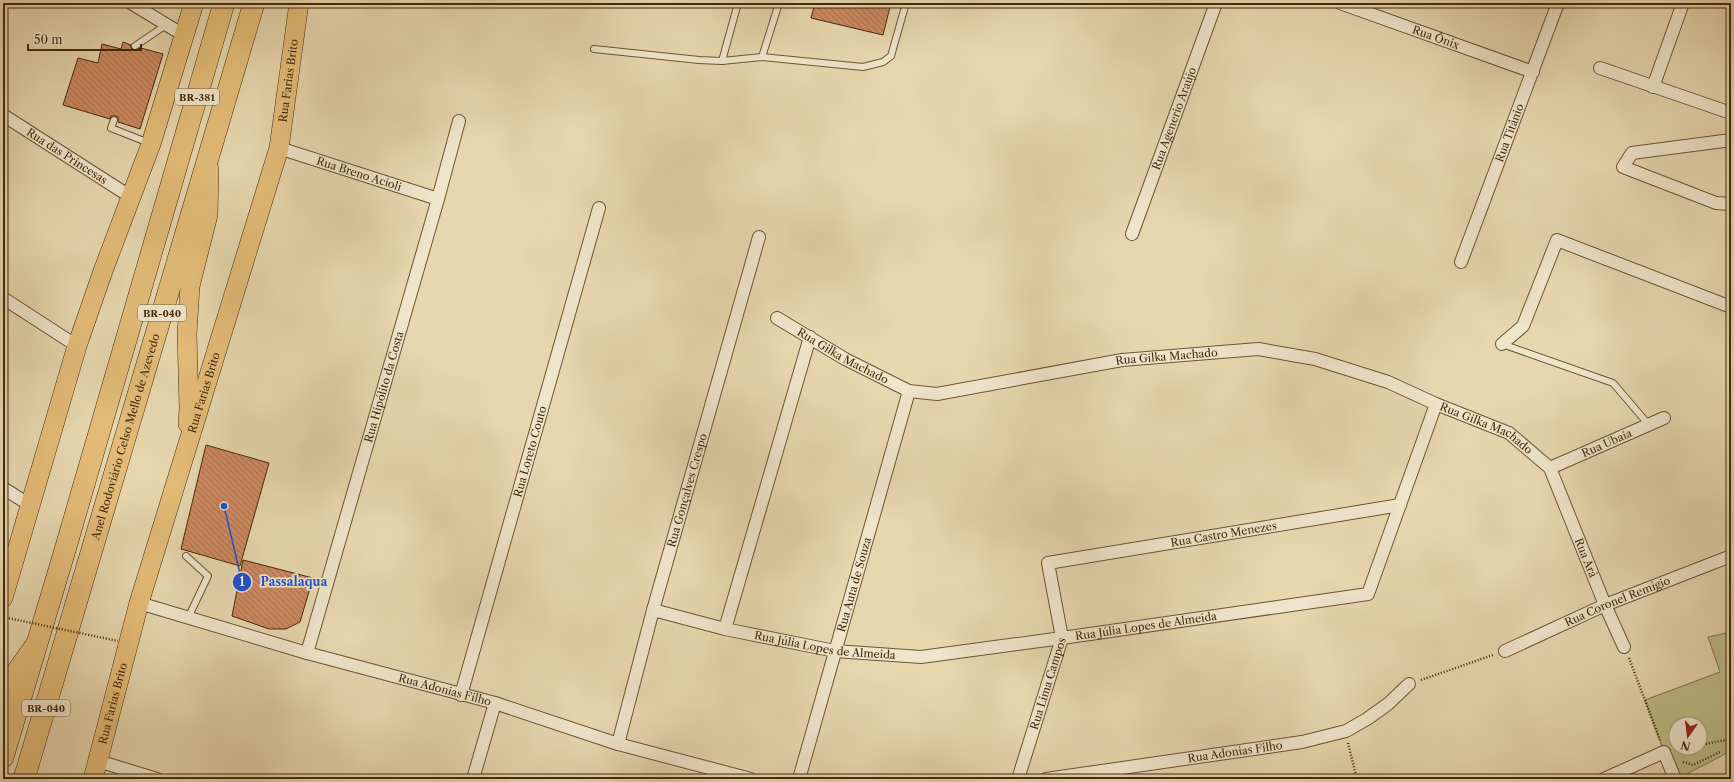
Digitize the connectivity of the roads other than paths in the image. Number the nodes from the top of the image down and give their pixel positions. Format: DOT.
graph roads {
  1 [pos="131,3"];
  2 [pos="194,3"];
  3 [pos="224,3"];
  4 [pos="254,3"];
  5 [pos="299,3"];
  6 [pos="738,3"];
  7 [pos="779,3"];
  8 [pos="906,3"];
  9 [pos="1216,3"];
  10 [pos="1340,3"];
  11 [pos="1558,3"];
  12 [pos="1683,3"];
  13 [pos="144,7"];
  14 [pos="166,25"];
  15 [pos="185,36"];
  16 [pos="135,46"];
  17 [pos="594,48"];
  18 [pos="762,57"];
  19 [pos="722,61"];
  20 [pos="1600,68"];
  21 [pos="1533,72"];
  22 [pos="1654,87"];
  23 [pos="1728,112"];
  24 [pos="3,115"];
  25 [pos="114,120"];
  26 [pos="459,121"];
  27 [pos="1731,140"];
  28 [pos="151,144"];
  29 [pos="279,148"];
  30 [pos="209,154"];
  31 [pos="170,191"];
  32 [pos="131,197"];
  33 [pos="438,199"];
  34 [pos="1731,204"];
  35 [pos="598,208"];
  36 [pos="1132,234"];
  37 [pos="759,237"];
  38 [pos="1461,262"];
  39 [pos="3,298"];
  40 [pos="1731,307"];
  41 [pos="777,318"];
  42 [pos="810,337"];
  43 [pos="1502,344"];
  44 [pos="77,346"];
  45 [pos="909,391"];
  46 [pos="1436,404"];
  47 [pos="1664,418"];
  48 [pos="1649,425"];
  49 [pos="186,453"];
  50 [pos="1550,468"];
  51 [pos="3,488"];
  52 [pos="30,505"];
  53 [pos="1400,505"];
  54 [pos="186,556"];
  55 [pos="1731,556"];
  56 [pos="1048,564"];
  57 [pos="3,598"];
  58 [pos="139,603"];
  59 [pos="1605,605"];
  60 [pos="653,610"];
  61 [pos="188,618"];
  62 [pos="725,629"];
  63 [pos="1062,638"];
  64 [pos="39,639"];
  65 [pos="1624,647"];
  66 [pos="835,651"];
  67 [pos="1505,651"];
  68 [pos="307,653"];
  69 [pos="1409,684"];
  70 [pos="461,695"];
  71 [pos="3,699"];
  72 [pos="495,703"];
  73 [pos="618,744"];
  74 [pos="3,757"];
  75 [pos="95,770"];
  76 [pos="24,779"];
  77 [pos="157,779"];
  78 [pos="472,779"];
  79 [pos="751,779"];
  80 [pos="799,779"];
  81 [pos="1018,779"];
  82 [pos="1046,779"];
  83 [pos="1604,779"];
  84 [pos="1675,779"];
  1 -- 13 [label="street"];
  2 -- 15 [label="main road"];
  3 -- 31 [label="highway, BR-381"];
  4 -- 30 [label="highway, Anel Rodoviário Celso Mello de Azevedo / BR-040"];
  5 -- 29 [label="main road, Rua Farias Brito"];
  6 -- 19 [label="lane"];
  7 -- 18 [label="lane"];
  8 -- 18 [label="lane"];
  9 -- 36 [label="street, Rua Agenerio Araújo"];
  10 -- 21 [label="street, Rua Ônix"];
  11 -- 21 [label="street, Rua Titânio"];
  12 -- 22 [label="street"];
  13 -- 14 [label="street"];
  14 -- 15 [label="street"];
  14 -- 16 [label="lane"];
  15 -- 28 [label="main road"];
  17 -- 19 [label="lane"];
  18 -- 19 [label="lane"];
  20 -- 22 [label="street"];
  21 -- 38 [label="street, Rua Titânio"];
  22 -- 23 [label="street"];
  24 -- 32 [label="street, Rua das Princesas"];
  25 -- 28 [label="lane"];
  26 -- 33 [label="street, Rua Hipólito da Costa"];
  27 -- 34 [label="street"];
  28 -- 32 [label="main road"];
  29 -- 33 [label="street, Rua Breno Acioli"];
  29 -- 49 [label="main road, Rua Farias Brito"];
  30 -- 49 [label="main road"];
  30 -- 76 [label="highway, Anel Rodoviário Celso Mello de Azevedo / BR-040"];
  31 -- 64 [label="highway, BR-040"];
  32 -- 44 [label="main road"];
  33 -- 68 [label="street, Rua Hipólito da Costa"];
  35 -- 70 [label="street, Rua Loreto Couto"];
  37 -- 60 [label="street, Rua Gonçalves Crespo"];
  39 -- 44 [label="street"];
  40 -- 43 [label="street"];
  41 -- 42 [label="street, Rua Gilka Machado"];
  42 -- 45 [label="street, Rua Gilka Machado"];
  42 -- 62 [label="street"];
  43 -- 48 [label="lane"];
  44 -- 52 [label="main road"];
  45 -- 46 [label="street, Rua Gilka Machado"];
  45 -- 66 [label="street, Rua Auta de Souza"];
  46 -- 50 [label="street, Rua Gilka Machado"];
  46 -- 53 [label="street, Rua Júlia Lopes de Almeida"];
  47 -- 48 [label="street, Rua Ubaia"];
  48 -- 50 [label="street, Rua Ubaia"];
  49 -- 58 [label="main road, Rua Farias Brito"];
  50 -- 59 [label="street, Rua Ará"];
  51 -- 52 [label="street"];
  52 -- 57 [label="main road"];
  53 -- 56 [label="street, Rua Castro Menezes"];
  53 -- 63 [label="street, Rua Júlia Lopes de Almeida"];
  54 -- 61 [label="lane"];
  55 -- 59 [label="street, Rua Coronel Remígio"];
  56 -- 63 [label="street, Rua Lima Campos"];
  58 -- 61 [label="street, Rua Adonias Filho"];
  58 -- 75 [label="main road, Rua Farias Brito"];
  59 -- 65 [label="street, Rua Ará"];
  59 -- 67 [label="street, Rua Coronel Remígio"];
  60 -- 62 [label="street, Rua Júlia Lopes de Almeida"];
  60 -- 73 [label="street, Rua Gonçalves Crespo"];
  61 -- 68 [label="street, Rua Adonias Filho"];
  62 -- 66 [label="street, Rua Júlia Lopes de Almeida"];
  63 -- 66 [label="street, Rua Júlia Lopes de Almeida"];
  63 -- 81 [label="street, Rua Lima Campos"];
  64 -- 71 [label="main road"];
  64 -- 74 [label="highway, BR-040"];
  66 -- 80 [label="street, Rua Auta de Souza"];
  68 -- 70 [label="street, Rua Adonias Filho"];
  69 -- 82 [label="street, Rua Adonias Filho"];
  70 -- 72 [label="street, Rua Adonias Filho"];
  72 -- 73 [label="street, Rua Adonias Filho"];
  72 -- 78 [label="street"];
  73 -- 79 [label="street, Rua Adonias Filho"];
  75 -- 77 [label="street"];
  83 -- 84 [label="street"];
}
